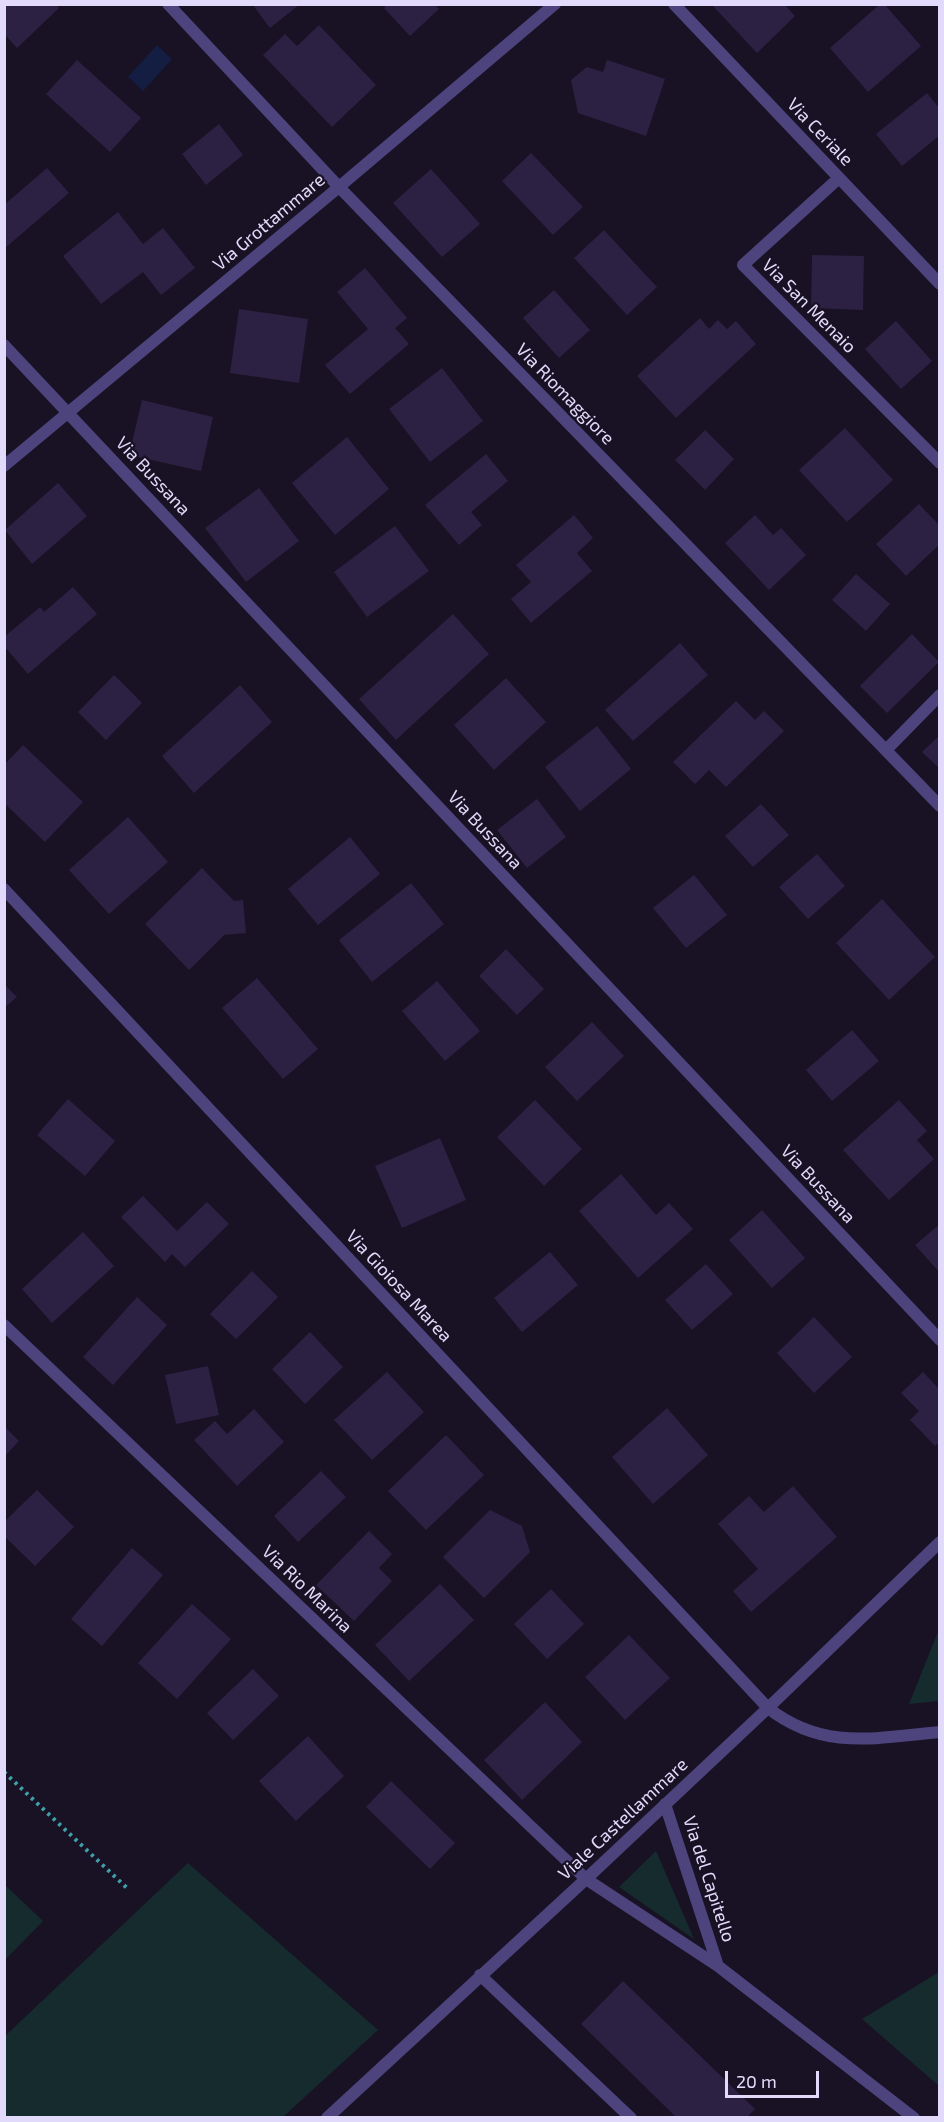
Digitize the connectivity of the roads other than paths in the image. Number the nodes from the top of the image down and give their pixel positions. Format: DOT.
graph roads {
  1 [pos="168,4"];
  2 [pos="555,4"];
  3 [pos="674,4"];
  4 [pos="838,178"];
  5 [pos="339,187"];
  6 [pos="939,284"];
  7 [pos="4,345"];
  8 [pos="69,412"];
  9 [pos="939,464"];
  10 [pos="4,466"];
  11 [pos="939,695"];
  12 [pos="886,750"];
  13 [pos="939,806"];
  14 [pos="4,889"];
  15 [pos="4,1325"];
  16 [pos="939,1340"];
  17 [pos="939,1542"];
  18 [pos="768,1708"];
  19 [pos="939,1732"];
  20 [pos="665,1804"];
  21 [pos="586,1880"];
  22 [pos="718,1966"];
  23 [pos="480,1975"];
  24 [pos="327,2118"];
  25 [pos="631,2118"];
  26 [pos="914,2118"];
  1 -- 5 [label="street, Via Riomaggiore"];
  2 -- 5 [label="street, Via Grottammare"];
  3 -- 4 [label="street, Via Ceriale"];
  4 -- 6 [label="street, Via Ceriale"];
  4 -- 9 [label="street, Via San Menaio"];
  5 -- 8 [label="street, Via Grottammare"];
  5 -- 12 [label="street, Via Riomaggiore"];
  7 -- 8 [label="street, Via Bussana"];
  8 -- 10 [label="street, Via Grottammare"];
  8 -- 16 [label="street, Via Bussana"];
  11 -- 12 [label="street"];
  12 -- 13 [label="street, Via Riomaggiore"];
  14 -- 18 [label="street, Via Gioiosa Marea"];
  15 -- 21 [label="street, Via Rio Marina"];
  17 -- 18 [label="street, Viale Castellammare"];
  18 -- 19 [label="street, Via Gioiosa Marea"];
  18 -- 20 [label="street, Viale Castellammare"];
  20 -- 21 [label="street, Viale Castellammare"];
  20 -- 22 [label="street, Via del Capitello"];
  21 -- 22 [label="street, Via del Capitello"];
  21 -- 23 [label="street, Viale Castellammare"];
  22 -- 26 [label="street, Via del Capitello"];
  23 -- 24 [label="street, Viale Castellammare"];
  23 -- 25 [label="street"];
}
